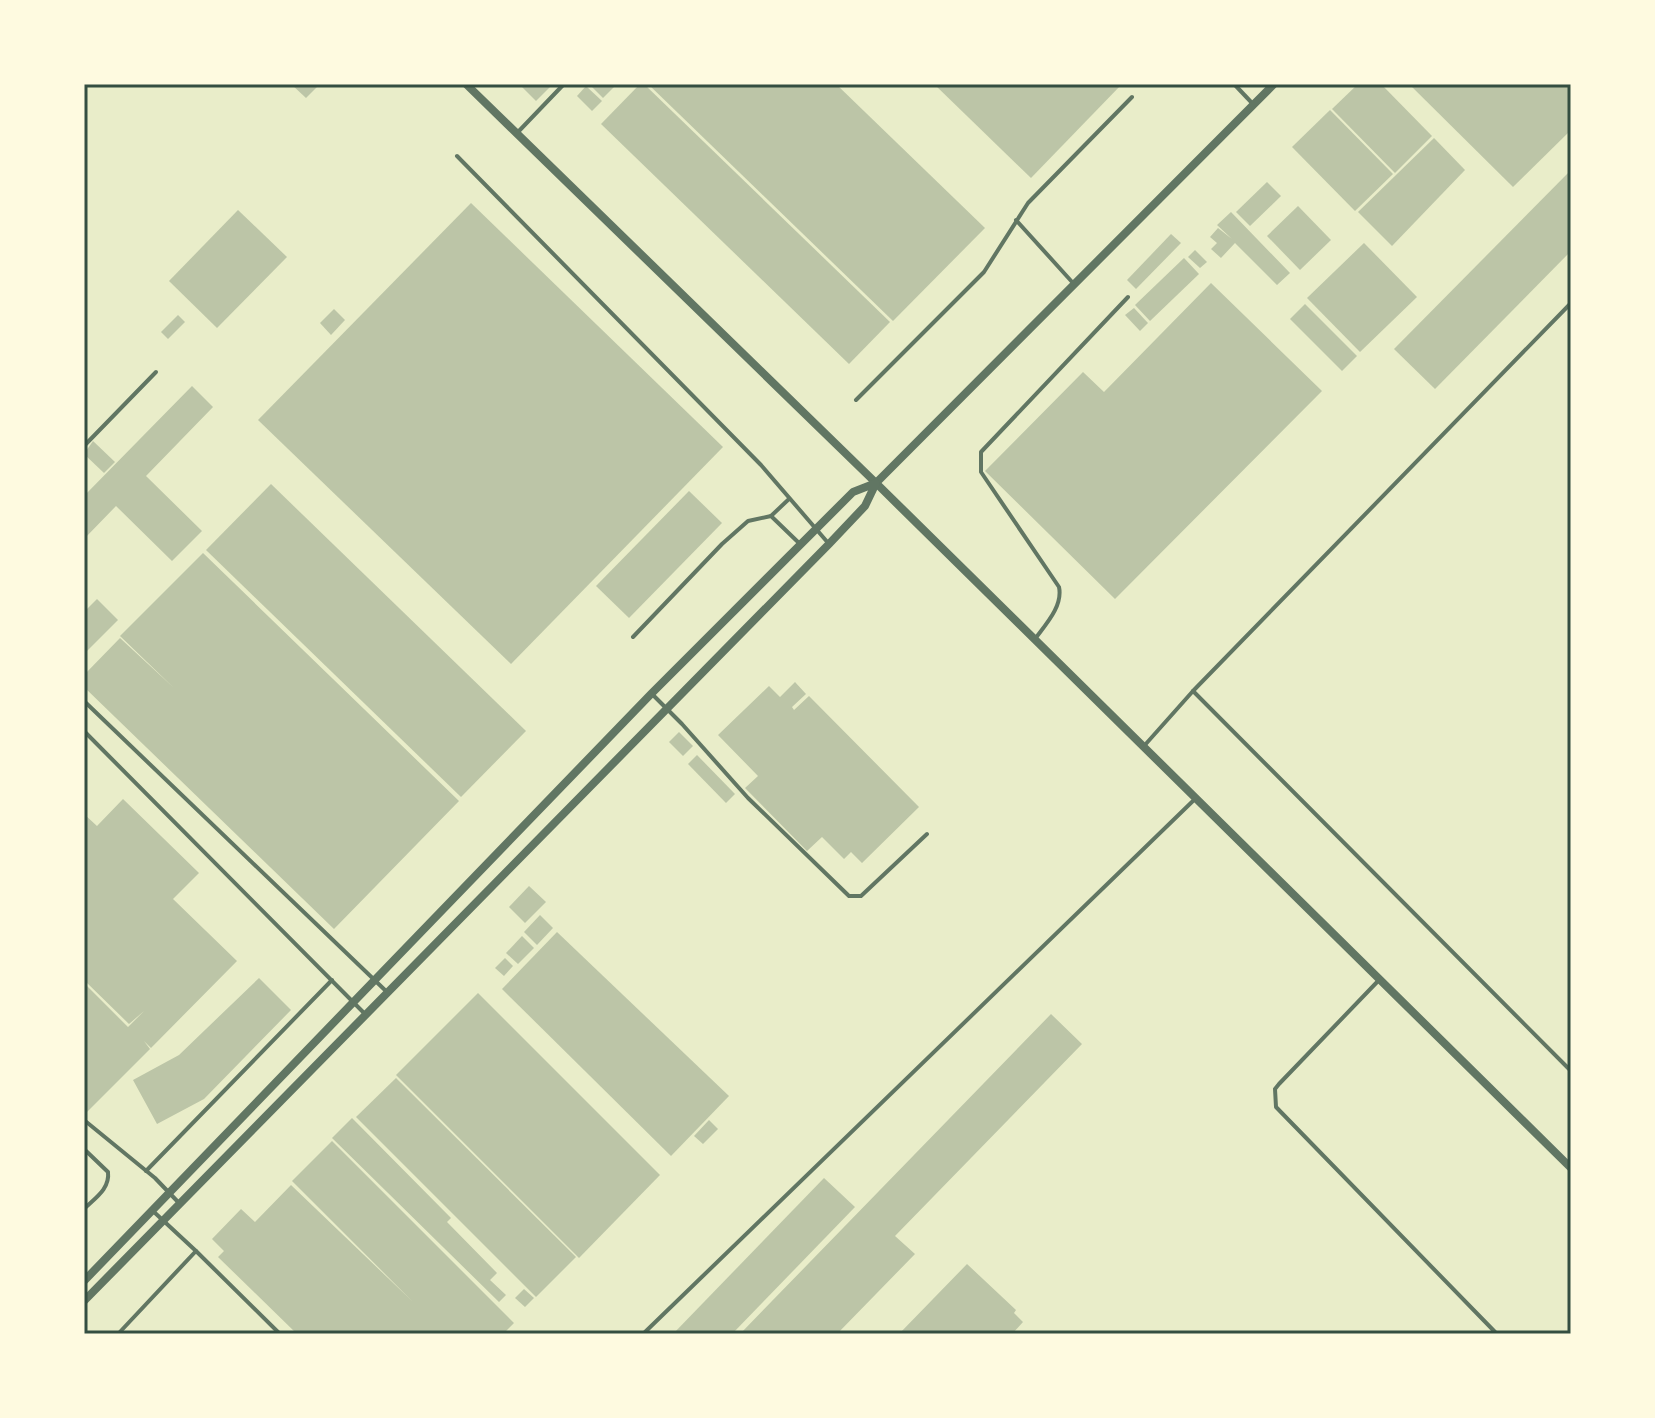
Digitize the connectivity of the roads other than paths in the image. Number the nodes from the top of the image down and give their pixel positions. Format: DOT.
graph roads {
  1 [pos="466,84"];
  2 [pos="564,84"];
  3 [pos="1234,84"];
  4 [pos="1274,84"];
  5 [pos="1132,97"];
  6 [pos="1253,105"];
  7 [pos="517,134"];
  8 [pos="457,156"];
  9 [pos="1016,220"];
  10 [pos="1075,285"];
  11 [pos="1128,297"];
  12 [pos="1571,303"];
  13 [pos="156,372"];
  14 [pos="856,400"];
  15 [pos="84,446"];
  16 [pos="876,483"];
  17 [pos="789,499"];
  18 [pos="771,516"];
  19 [pos="817,530"];
  20 [pos="829,544"];
  21 [pos="801,545"];
  22 [pos="633,637"];
  23 [pos="1034,641"];
  24 [pos="1193,691"];
  25 [pos="651,694"];
  26 [pos="84,701"];
  27 [pos="666,708"];
  28 [pos="84,731"];
  29 [pos="1143,748"];
  30 [pos="571,778"];
  31 [pos="584,792"];
  32 [pos="1195,799"];
  33 [pos="927,834"];
  34 [pos="467,887"];
  35 [pos="478,900"];
  36 [pos="332,980"];
  37 [pos="1379,980"];
  38 [pos="376,981"];
  39 [pos="387,992"];
  40 [pos="354,1003"];
  41 [pos="365,1014"];
  42 [pos="300,1059"];
  43 [pos="311,1070"];
  44 [pos="1571,1071"];
  45 [pos="84,1120"];
  46 [pos="84,1149"];
  47 [pos="1571,1168"];
  48 [pos="146,1171"];
  49 [pos="169,1193"];
  50 [pos="180,1204"];
  51 [pos="84,1209"];
  52 [pos="152,1211"];
  53 [pos="163,1220"];
  54 [pos="196,1251"];
  55 [pos="84,1281"];
  56 [pos="84,1301"];
  57 [pos="118,1334"];
  58 [pos="280,1334"];
  59 [pos="643,1334"];
  60 [pos="1497,1334"];
  1 -- 7 [label="street"];
  2 -- 7 [label="lane"];
  3 -- 6 [label="lane"];
  4 -- 6 [label="street"];
  5 -- 9 [label="lane"];
  6 -- 10 [label="street"];
  7 -- 16 [label="street"];
  8 -- 17 [label="lane"];
  9 -- 10 [label="lane"];
  9 -- 14 [label="lane"];
  10 -- 16 [label="street"];
  11 -- 23 [label="lane"];
  12 -- 24 [label="lane"];
  13 -- 15 [label="lane"];
  16 -- 19 [label="street"];
  16 -- 20 [label="street"];
  16 -- 23 [label="street"];
  17 -- 18 [label="lane"];
  17 -- 19 [label="lane"];
  18 -- 21 [label="lane"];
  18 -- 22 [label="lane"];
  19 -- 20 [label="lane"];
  19 -- 21 [label="street"];
  20 -- 27 [label="street"];
  21 -- 25 [label="street"];
  23 -- 29 [label="street"];
  24 -- 29 [label="lane"];
  24 -- 44 [label="lane"];
  25 -- 27 [label="lane"];
  25 -- 30 [label="street"];
  26 -- 38 [label="lane"];
  27 -- 31 [label="street"];
  27 -- 33 [label="lane"];
  28 -- 36 [label="lane"];
  29 -- 32 [label="street"];
  30 -- 31 [label="street"];
  30 -- 34 [label="street"];
  31 -- 35 [label="street"];
  32 -- 37 [label="street"];
  32 -- 59 [label="lane"];
  34 -- 35 [label="street"];
  34 -- 38 [label="street"];
  35 -- 39 [label="street"];
  36 -- 40 [label="lane"];
  36 -- 48 [label="lane"];
  37 -- 47 [label="street"];
  37 -- 60 [label="lane"];
  38 -- 39 [label="lane"];
  38 -- 40 [label="street"];
  39 -- 41 [label="street"];
  40 -- 41 [label="lane"];
  40 -- 42 [label="street"];
  41 -- 43 [label="street"];
  42 -- 43 [label="street"];
  42 -- 49 [label="street"];
  43 -- 50 [label="street"];
  45 -- 48 [label="lane"];
  46 -- 51 [label="lane"];
  48 -- 49 [label="lane"];
  49 -- 50 [label="lane"];
  49 -- 52 [label="street"];
  50 -- 53 [label="street"];
  52 -- 53 [label="lane"];
  52 -- 55 [label="street"];
  53 -- 54 [label="lane"];
  53 -- 56 [label="street"];
  54 -- 57 [label="lane"];
  54 -- 58 [label="lane"];
}
